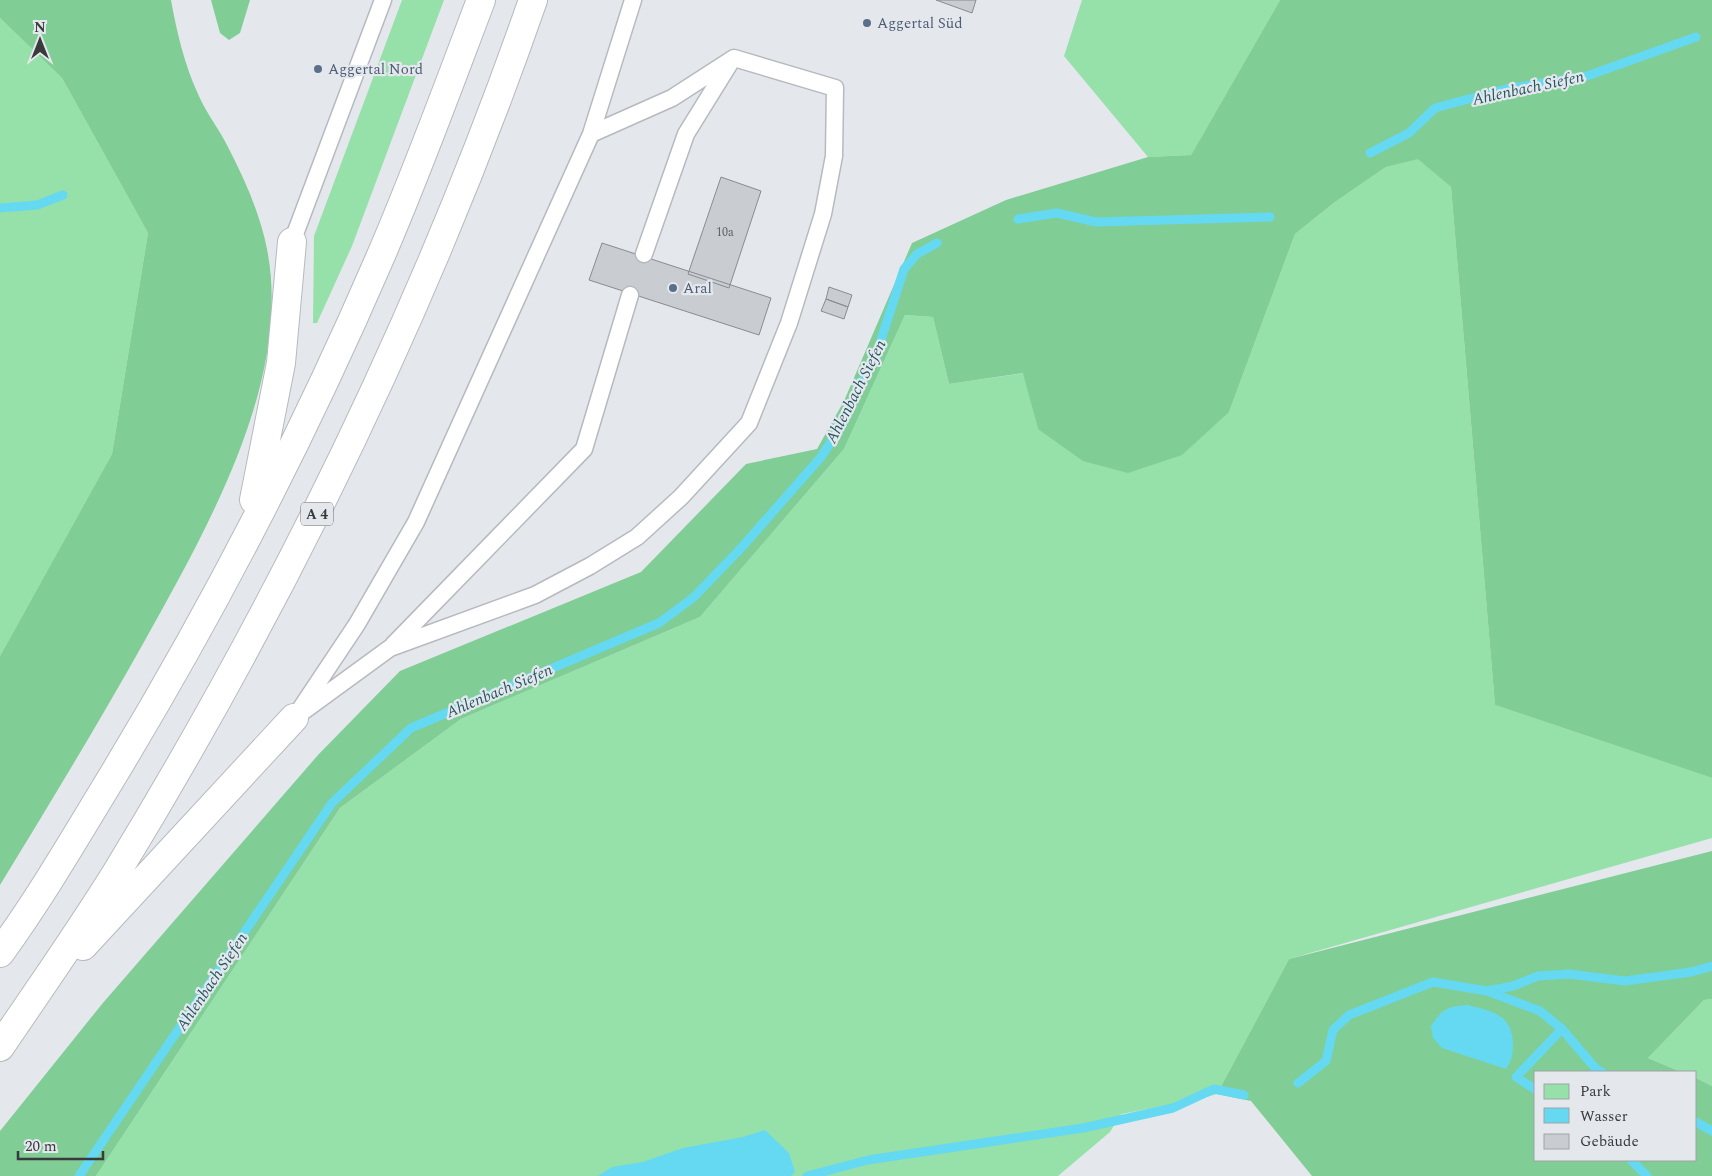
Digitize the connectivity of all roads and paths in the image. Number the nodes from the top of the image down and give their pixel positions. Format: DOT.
graph roads {
  1 [pos="383,0"];
  2 [pos="481,0"];
  3 [pos="533,0"];
  4 [pos="633,0"];
  5 [pos="734,58"];
  6 [pos="591,134"];
  7 [pos="292,242"];
  8 [pos="644,254"];
  9 [pos="630,295"];
  10 [pos="246,538"];
  11 [pos="390,648"];
  12 [pos="294,718"];
  13 [pos="0,953"];
  14 [pos="35,996"];
  15 [pos="0,1047"];
  1 -- 7 [label="lane"];
  2 -- 10 [label="highway"];
  3 -- 14 [label="highway, A 4"];
  4 -- 6 [label="lane"];
  5 -- 6 [label="lane"];
  5 -- 8 [label="lane"];
  5 -- 11 [label="lane"];
  6 -- 12 [label="lane"];
  7 -- 10 [label="highway"];
  9 -- 11 [label="lane"];
  10 -- 13 [label="highway"];
  11 -- 12 [label="lane"];
  12 -- 14 [label="highway"];
  14 -- 15 [label="highway, A 4"];
}
